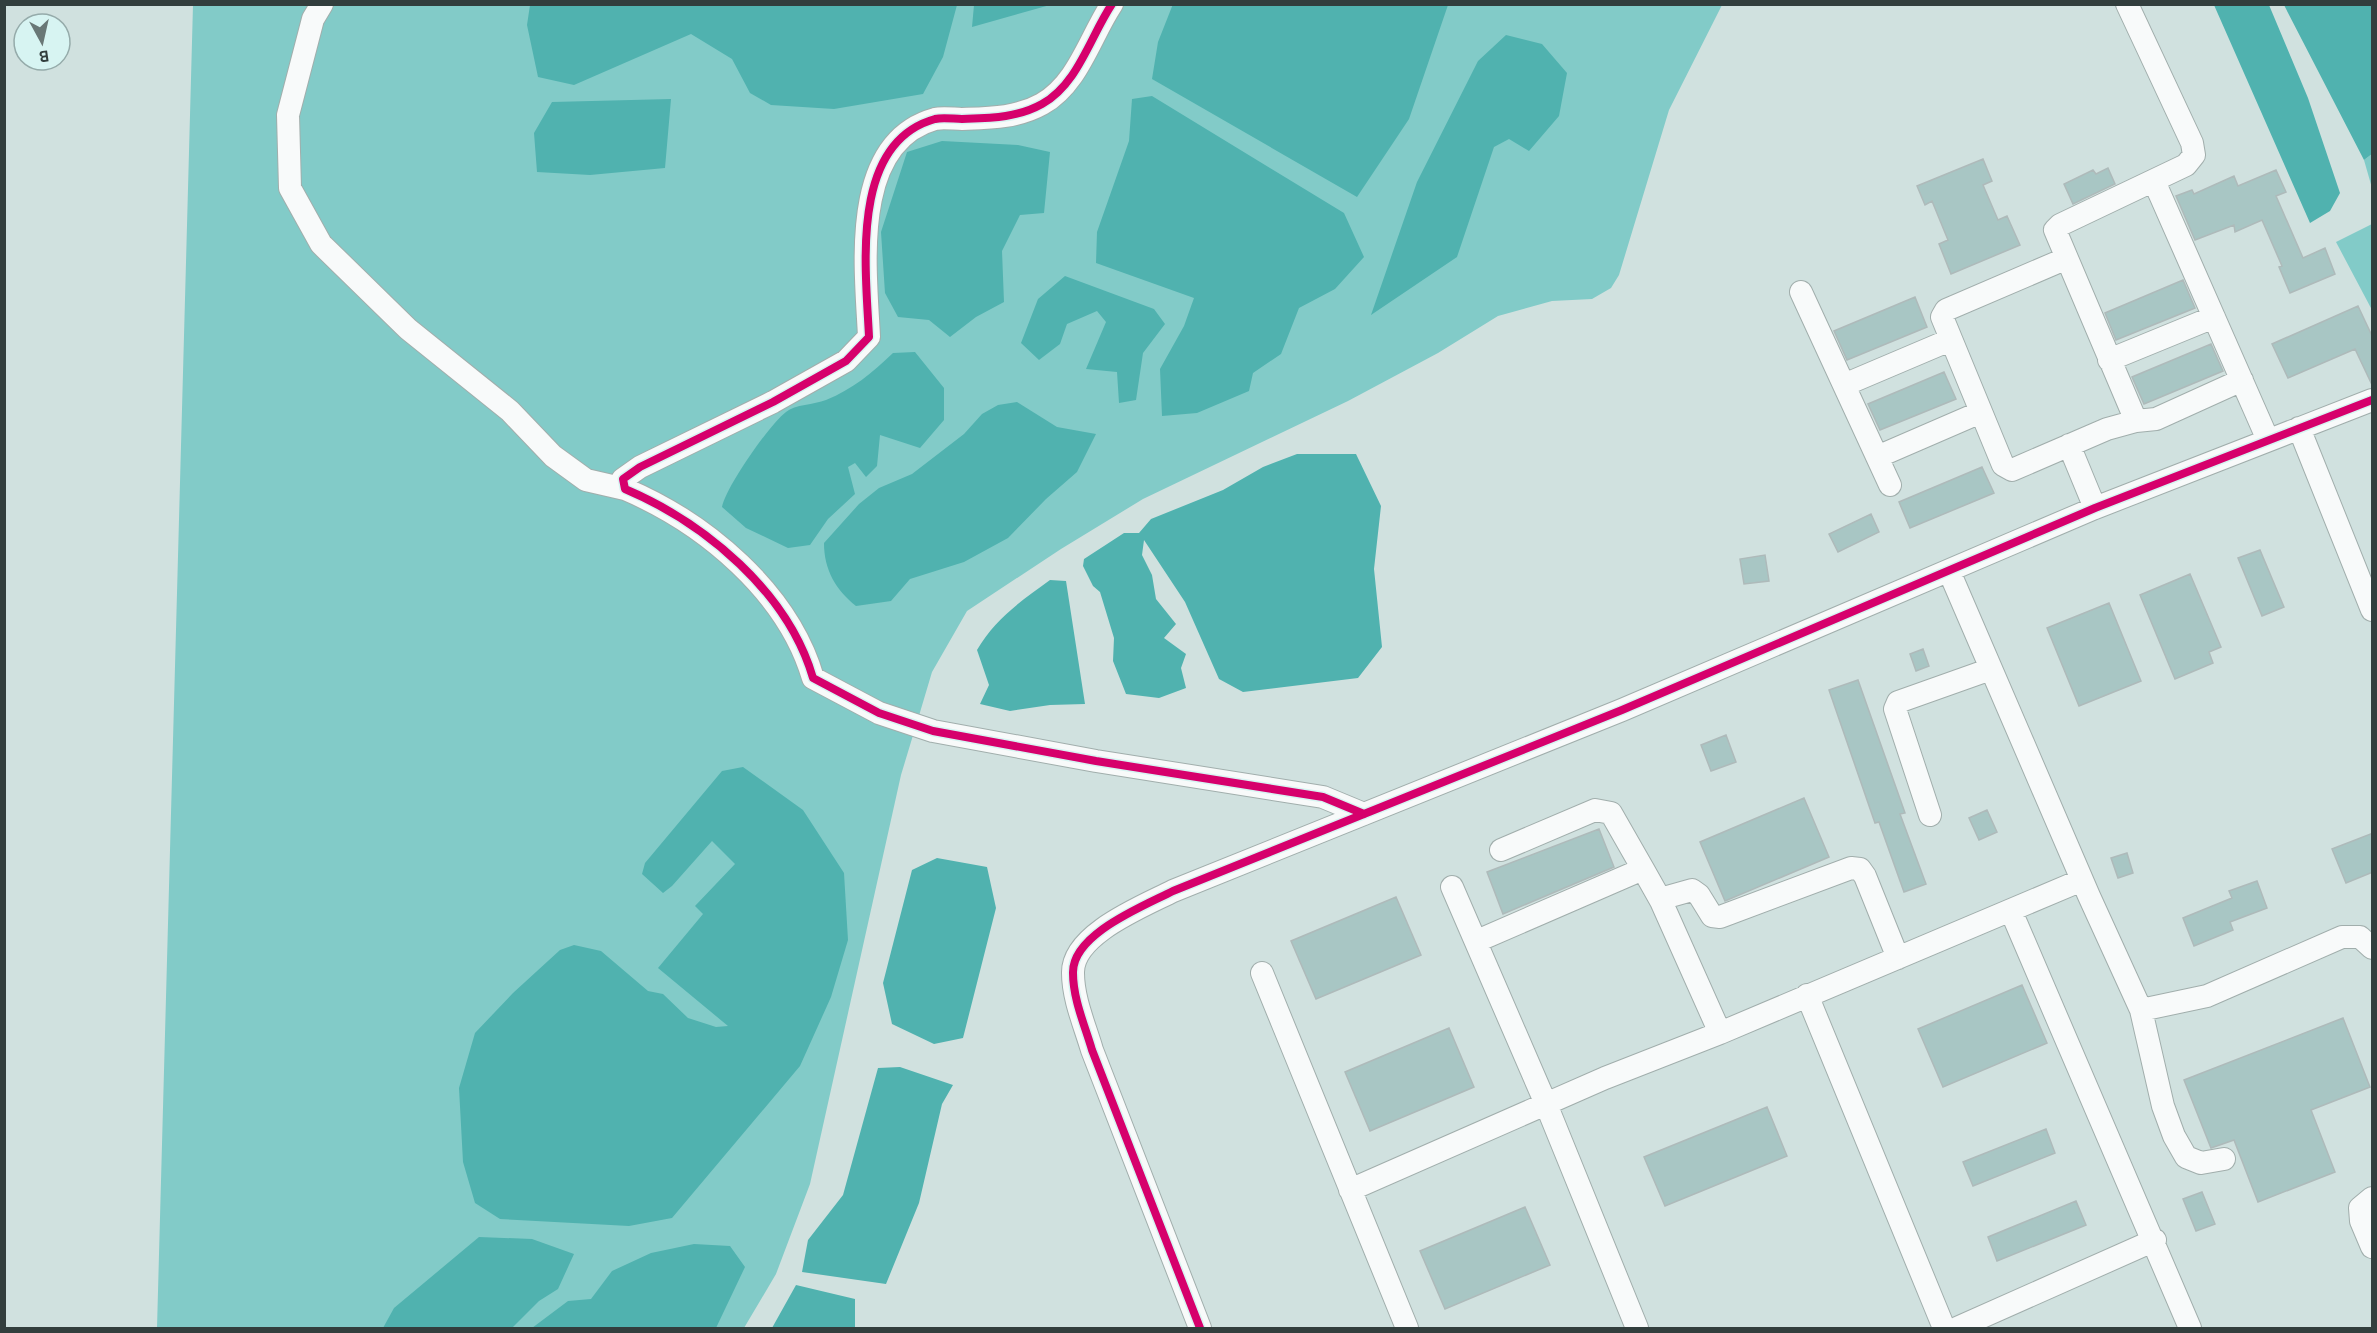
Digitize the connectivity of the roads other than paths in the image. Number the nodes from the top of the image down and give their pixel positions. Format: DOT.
graph roads {
  1 [pos="322,4"];
  2 [pos="1112,4"];
  3 [pos="2127,4"];
  4 [pos="2154,181"];
  5 [pos="2065,259"];
  6 [pos="1801,291"];
  7 [pos="2214,317"];
  8 [pos="1950,340"];
  9 [pos="2109,360"];
  10 [pos="2242,380"];
  11 [pos="1844,385"];
  12 [pos="2373,400"];
  13 [pos="1981,412"];
  14 [pos="2136,421"];
  15 [pos="2299,428"];
  16 [pos="2268,440"];
  17 [pos="2069,445"];
  18 [pos="1877,457"];
  19 [pos="1890,485"];
  20 [pos="625,489"];
  21 [pos="2095,508"];
  22 [pos="1949,571"];
  23 [pos="2373,610"];
  24 [pos="1991,669"];
  25 [pos="1365,814"];
  26 [pos="1930,815"];
  27 [pos="1501,850"];
  28 [pos="1643,869"];
  29 [pos="2082,880"];
  30 [pos="1452,887"];
  31 [pos="1660,899"];
  32 [pos="2011,911"];
  33 [pos="1477,941"];
  34 [pos="2373,948"];
  35 [pos="1898,958"];
  36 [pos="1262,973"];
  37 [pos="1807,995"];
  38 [pos="2141,1010"];
  39 [pos="1720,1033"];
  40 [pos="1546,1104"];
  41 [pos="2224,1159"];
  42 [pos="1350,1190"];
  43 [pos="2373,1198"];
  44 [pos="2155,1240"];
  45 [pos="2373,1248"];
  46 [pos="1200,1329"];
  47 [pos="1407,1329"];
  48 [pos="1637,1329"];
  49 [pos="1944,1329"];
  50 [pos="1957,1329"];
  51 [pos="2190,1329"];
  1 -- 20 [label="street"];
  2 -- 20 [label="street"];
  3 -- 4 [label="street"];
  4 -- 5 [label="street"];
  4 -- 7 [label="street"];
  5 -- 8 [label="street"];
  5 -- 9 [label="street"];
  6 -- 11 [label="street"];
  7 -- 9 [label="street"];
  7 -- 10 [label="street"];
  8 -- 11 [label="street"];
  8 -- 13 [label="street"];
  9 -- 14 [label="street"];
  10 -- 14 [label="street"];
  10 -- 16 [label="street"];
  11 -- 18 [label="street"];
  12 -- 15 [label="street"];
  13 -- 17 [label="street"];
  13 -- 18 [label="street"];
  14 -- 17 [label="street"];
  15 -- 16 [label="street"];
  15 -- 23 [label="street"];
  16 -- 21 [label="street"];
  17 -- 21 [label="street"];
  18 -- 19 [label="street"];
  20 -- 25 [label="street"];
  21 -- 22 [label="street"];
  22 -- 24 [label="street"];
  22 -- 25 [label="street"];
  24 -- 26 [label="street"];
  24 -- 29 [label="street"];
  25 -- 46 [label="street"];
  27 -- 28 [label="street"];
  28 -- 31 [label="street"];
  28 -- 33 [label="street"];
  29 -- 32 [label="street"];
  29 -- 38 [label="street"];
  30 -- 33 [label="street"];
  31 -- 35 [label="street"];
  31 -- 39 [label="street"];
  32 -- 35 [label="street"];
  32 -- 44 [label="street"];
  33 -- 40 [label="street"];
  34 -- 38 [label="street"];
  35 -- 37 [label="street"];
  36 -- 42 [label="street"];
  37 -- 39 [label="street"];
  37 -- 49 [label="street"];
  38 -- 41 [label="street"];
  39 -- 40 [label="street"];
  40 -- 42 [label="street"];
  40 -- 48 [label="street"];
  42 -- 47 [label="street"];
  43 -- 45 [label="street"];
  44 -- 50 [label="street"];
  44 -- 51 [label="street"];
}
